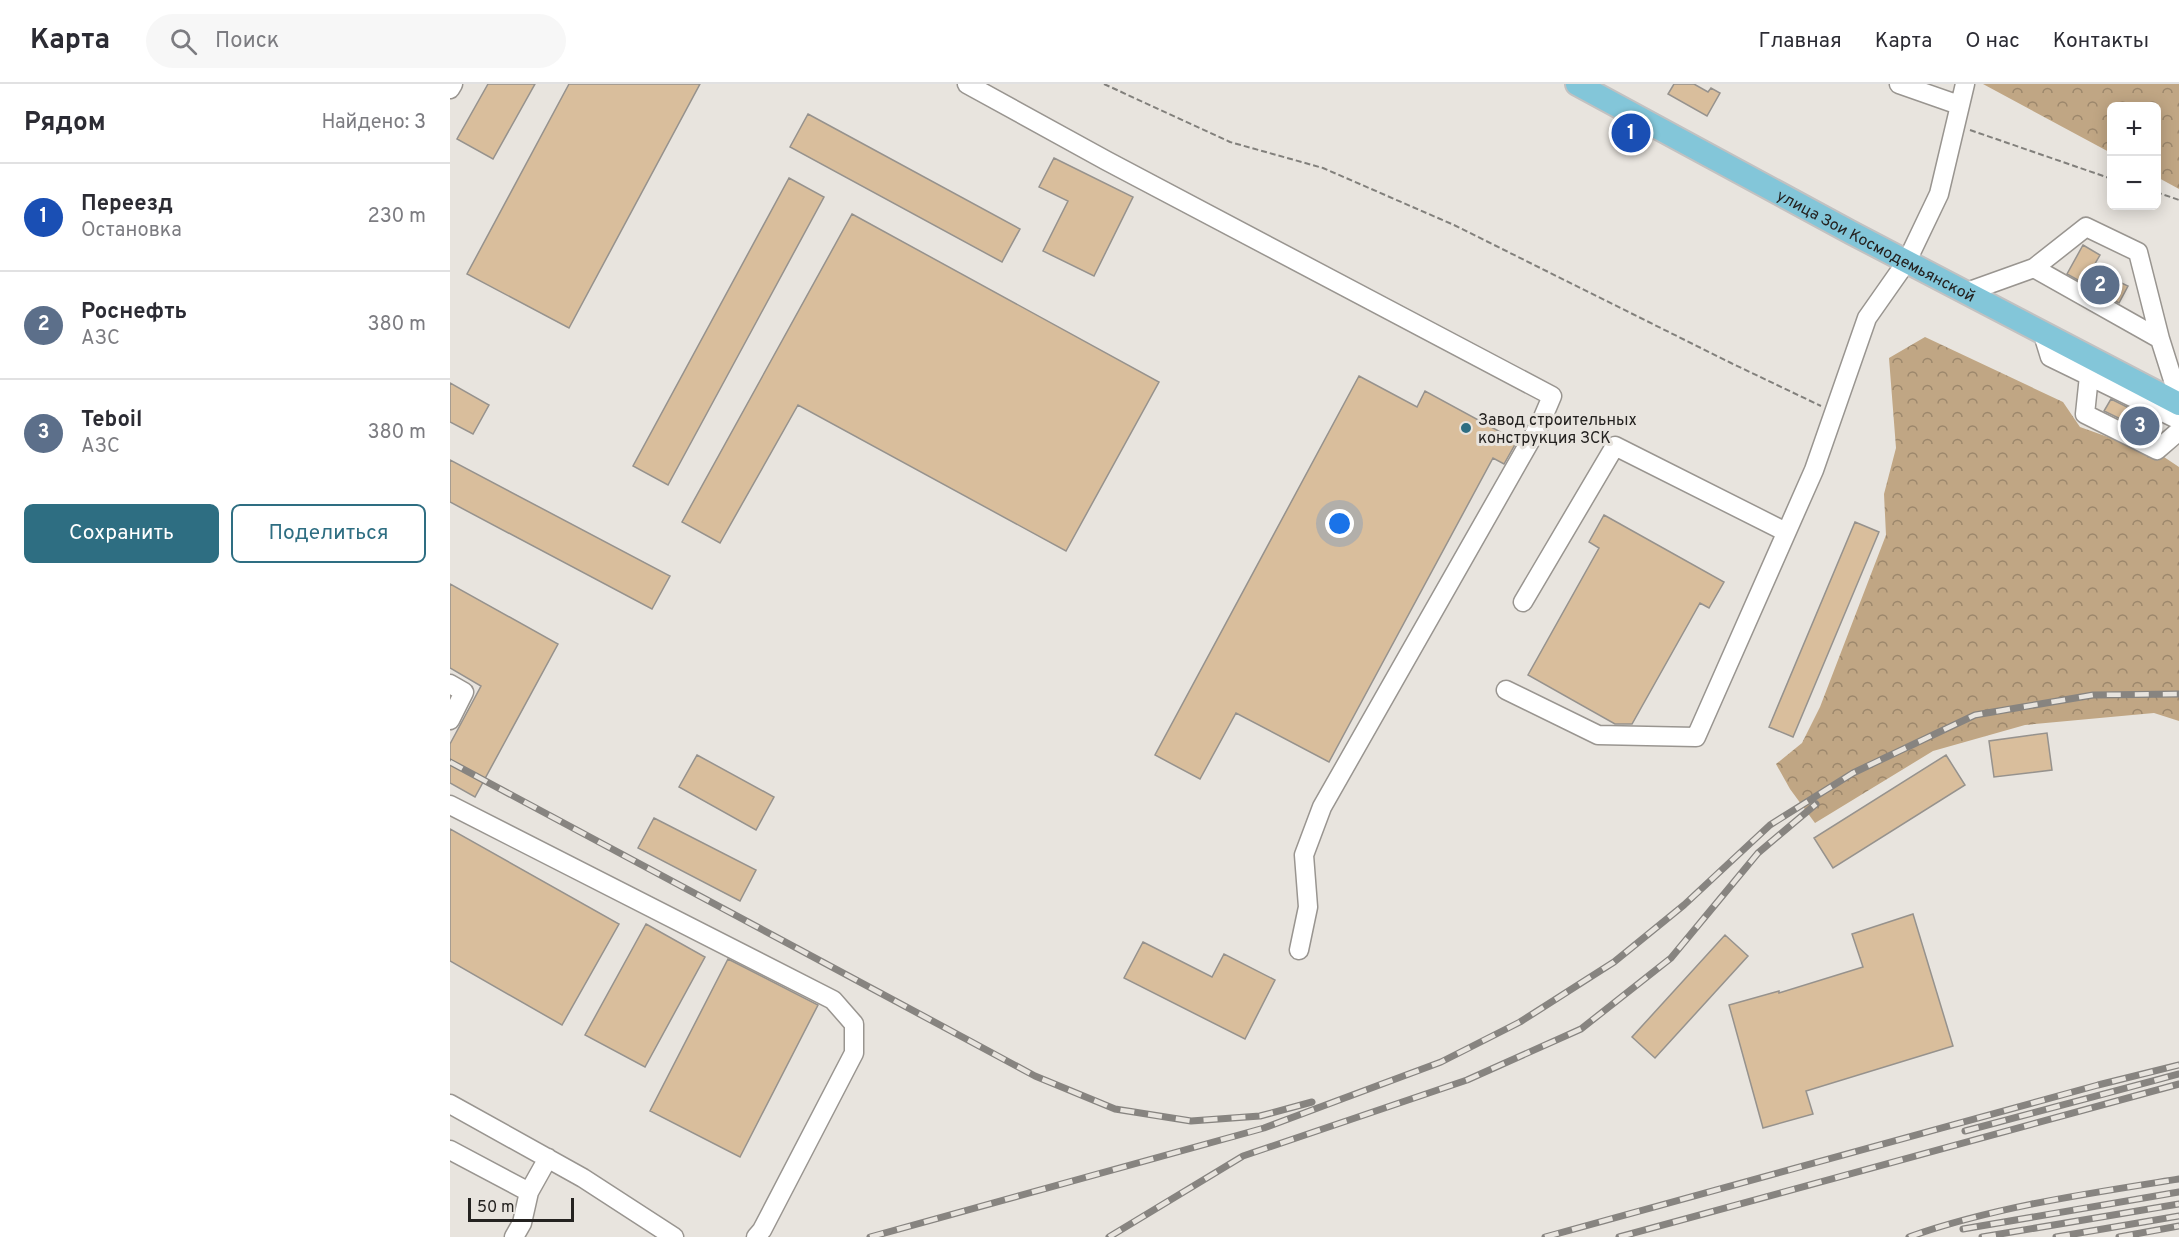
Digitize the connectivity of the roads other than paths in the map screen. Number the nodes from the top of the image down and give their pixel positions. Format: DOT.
graph roads {
  1 [pos="453,84"];
  2 [pos="967,84"];
  3 [pos="1577,84"];
  4 [pos="1899,84"];
  5 [pos="1965,84"];
  6 [pos="450,89"];
  7 [pos="1959,105"];
  8 [pos="1907,261"];
  9 [pos="2034,268"];
  10 [pos="1967,292"];
  11 [pos="2042,331"];
  12 [pos="2160,339"];
  13 [pos="2088,381"];
  14 [pos="2179,399"];
  15 [pos="2179,404"];
  16 [pos="2179,420"];
  17 [pos="2179,431"];
  18 [pos="1786,532"];
  19 [pos="1523,602"];
  20 [pos="450,684"];
  21 [pos="1506,690"];
  22 [pos="450,720"];
  23 [pos="450,805"];
  24 [pos="1299,950"];
  25 [pos="450,1104"];
  26 [pos="450,1150"];
  27 [pos="548,1158"];
  28 [pos="529,1192"];
  29 [pos="514,1237"];
  30 [pos="674,1237"];
  31 [pos="756,1237"];
  1 -- 6 [label="street"];
  2 -- 24 [label="street"];
  3 -- 8 [label="main road, улица Зои Космодемьянской"];
  4 -- 7 [label="street"];
  5 -- 7 [label="street"];
  7 -- 8 [label="street"];
  8 -- 10 [label="main road, улица Зои Космодемьянской"];
  8 -- 18 [label="street"];
  9 -- 10 [label="street"];
  9 -- 12 [label="street"];
  9 -- 12 [label="street"];
  10 -- 11 [label="main road, улица Зои Космодемьянской"];
  11 -- 13 [label="street"];
  11 -- 15 [label="main road, улица Зои Космодемьянской"];
  12 -- 14 [label="street"];
  13 -- 16 [label="street"];
  13 -- 17 [label="street"];
  18 -- 19 [label="street"];
  18 -- 21 [label="street"];
  20 -- 22 [label="street"];
  23 -- 31 [label="street"];
  25 -- 27 [label="street"];
  26 -- 28 [label="street"];
  27 -- 28 [label="street"];
  27 -- 30 [label="street"];
  28 -- 29 [label="street"];
}
